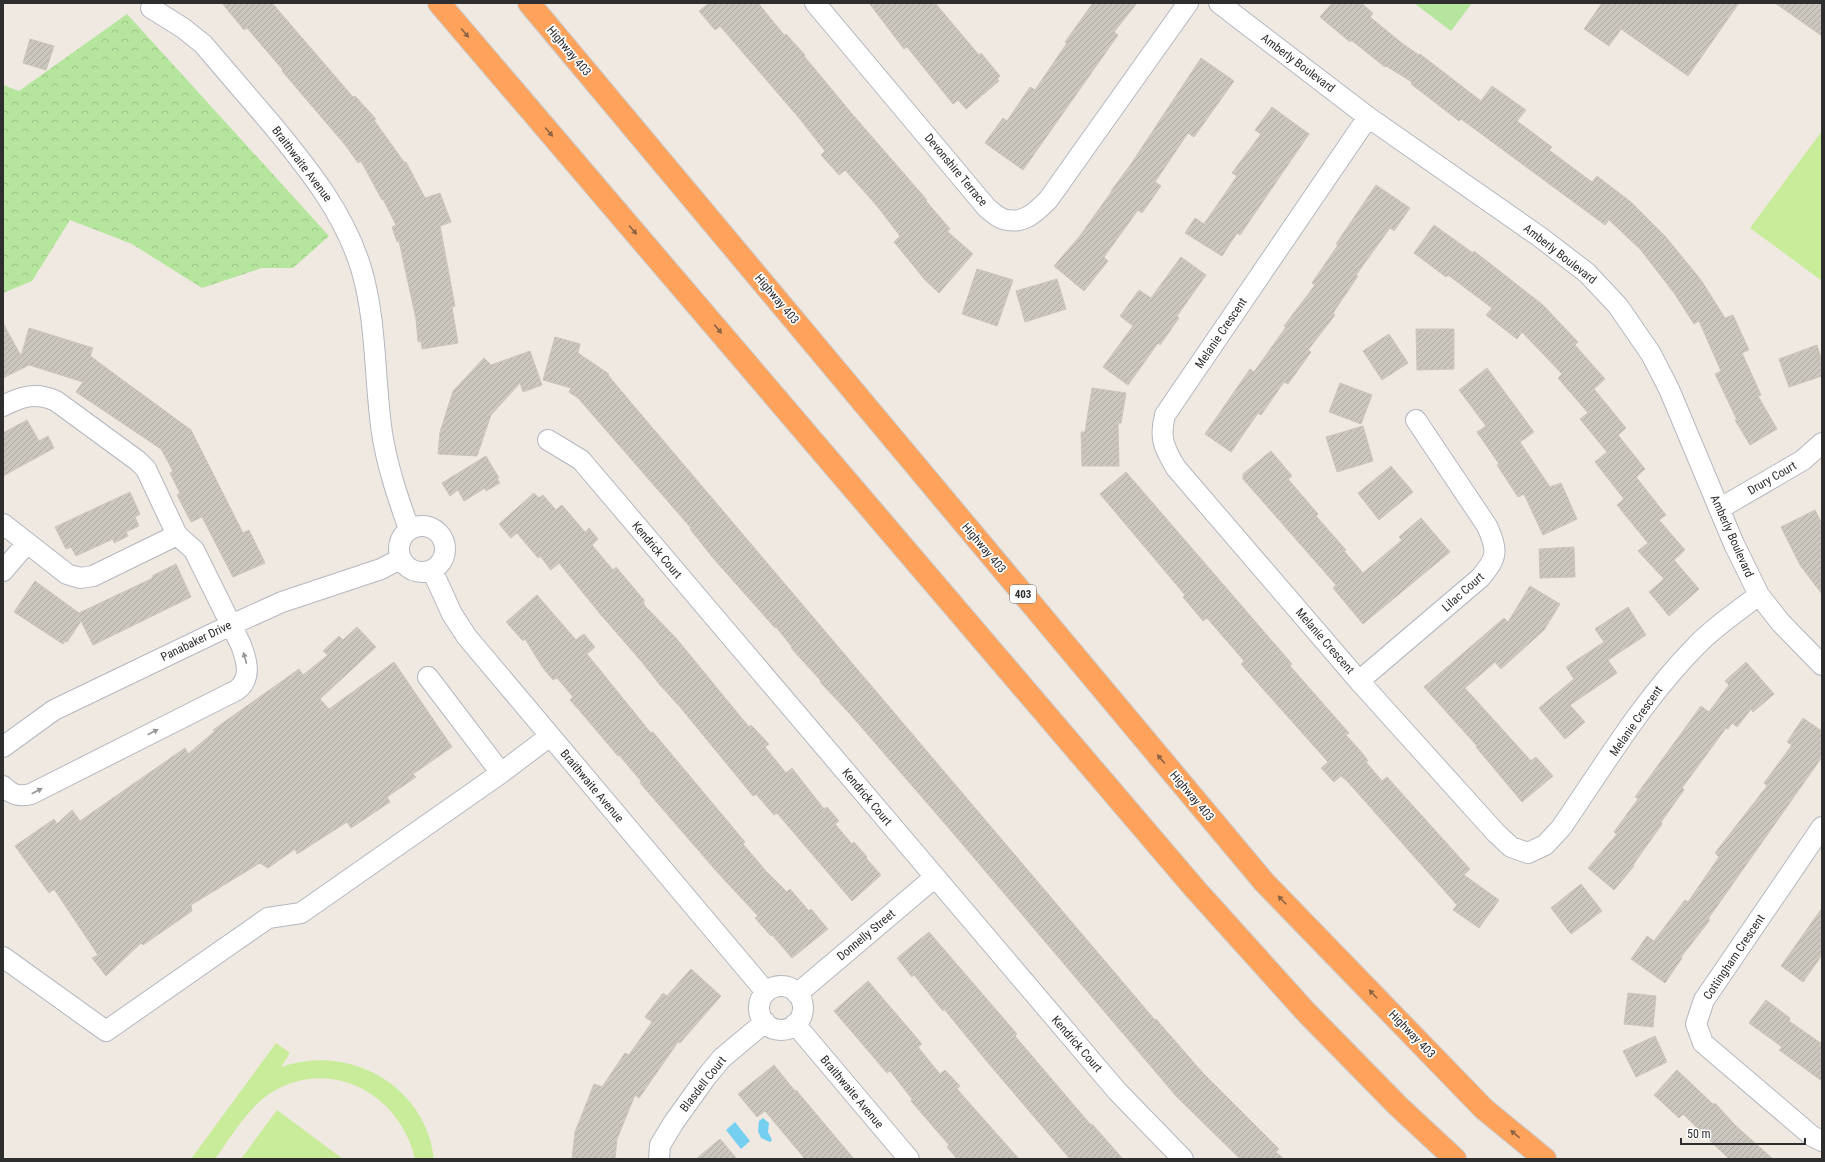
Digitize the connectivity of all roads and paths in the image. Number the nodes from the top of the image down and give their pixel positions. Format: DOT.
graph roads {
  1 [pos="439,3"];
  2 [pos="528,3"];
  3 [pos="815,3"];
  4 [pos="1188,3"];
  5 [pos="1219,3"];
  6 [pos="151,8"];
  7 [pos="1368,117"];
  8 [pos="3,406"];
  9 [pos="1416,420"];
  10 [pos="548,440"];
  11 [pos="1822,443"];
  12 [pos="1719,509"];
  13 [pos="3,524"];
  14 [pos="409,529"];
  15 [pos="177,535"];
  16 [pos="27,543"];
  17 [pos="400,559"];
  18 [pos="432,570"];
  19 [pos="3,572"];
  20 [pos="1759,595"];
  21 [pos="230,625"];
  22 [pos="1822,665"];
  23 [pos="428,677"];
  24 [pos="1359,681"];
  25 [pos="550,736"];
  26 [pos="3,747"];
  27 [pos="502,773"];
  28 [pos="3,786"];
  29 [pos="1822,827"];
  30 [pos="934,877"];
  31 [pos="3,957"];
  32 [pos="766,992"];
  33 [pos="797,994"];
  34 [pos="765,1022"];
  35 [pos="795,1024"];
  36 [pos="1822,1141"];
  37 [pos="659,1159"];
  38 [pos="909,1159"];
  39 [pos="1183,1159"];
  40 [pos="1455,1159"];
  41 [pos="1545,1159"];
  1 -- 40 [label="highway, one-way"];
  41 -- 2 [label="highway, Highway 403 / 403, one-way"];
  3 -- 4 [label="street, Devonshire Terrace"];
  5 -- 7 [label="street, Amberly Boulevard"];
  6 -- 14 [label="street, Braithwaite Avenue"];
  7 -- 12 [label="street, Amberly Boulevard"];
  7 -- 24 [label="street, Melanie Crescent"];
  8 -- 15 [label="street"];
  9 -- 24 [label="street, Lilac Court"];
  10 -- 30 [label="street, Kendrick Court"];
  11 -- 12 [label="street, Drury Court"];
  12 -- 20 [label="street, Amberly Boulevard"];
  13 -- 16 [label="street"];
  14 -- 17 [label="street"];
  14 -- 18 [label="street"];
  15 -- 16 [label="street"];
  15 -- 21 [label="street"];
  16 -- 19 [label="street"];
  17 -- 18 [label="street"];
  17 -- 21 [label="street, Panabaker Drive"];
  18 -- 25 [label="street, Braithwaite Avenue"];
  20 -- 22 [label="street, Amberly Boulevard"];
  20 -- 24 [label="street, Melanie Crescent"];
  21 -- 26 [label="street, Panabaker Drive"];
  28 -- 21 [label="street, one-way"];
  23 -- 27 [label="street"];
  25 -- 27 [label="street"];
  25 -- 32 [label="street, Braithwaite Avenue"];
  27 -- 31 [label="street"];
  29 -- 36 [label="street, Cottingham Crescent"];
  30 -- 33 [label="street, Donnelly Street"];
  30 -- 39 [label="street, Kendrick Court"];
  32 -- 33 [label="street"];
  32 -- 34 [label="street"];
  33 -- 35 [label="street"];
  34 -- 35 [label="street"];
  34 -- 37 [label="street, Blasdell Court"];
  35 -- 38 [label="street, Braithwaite Avenue"];
}
